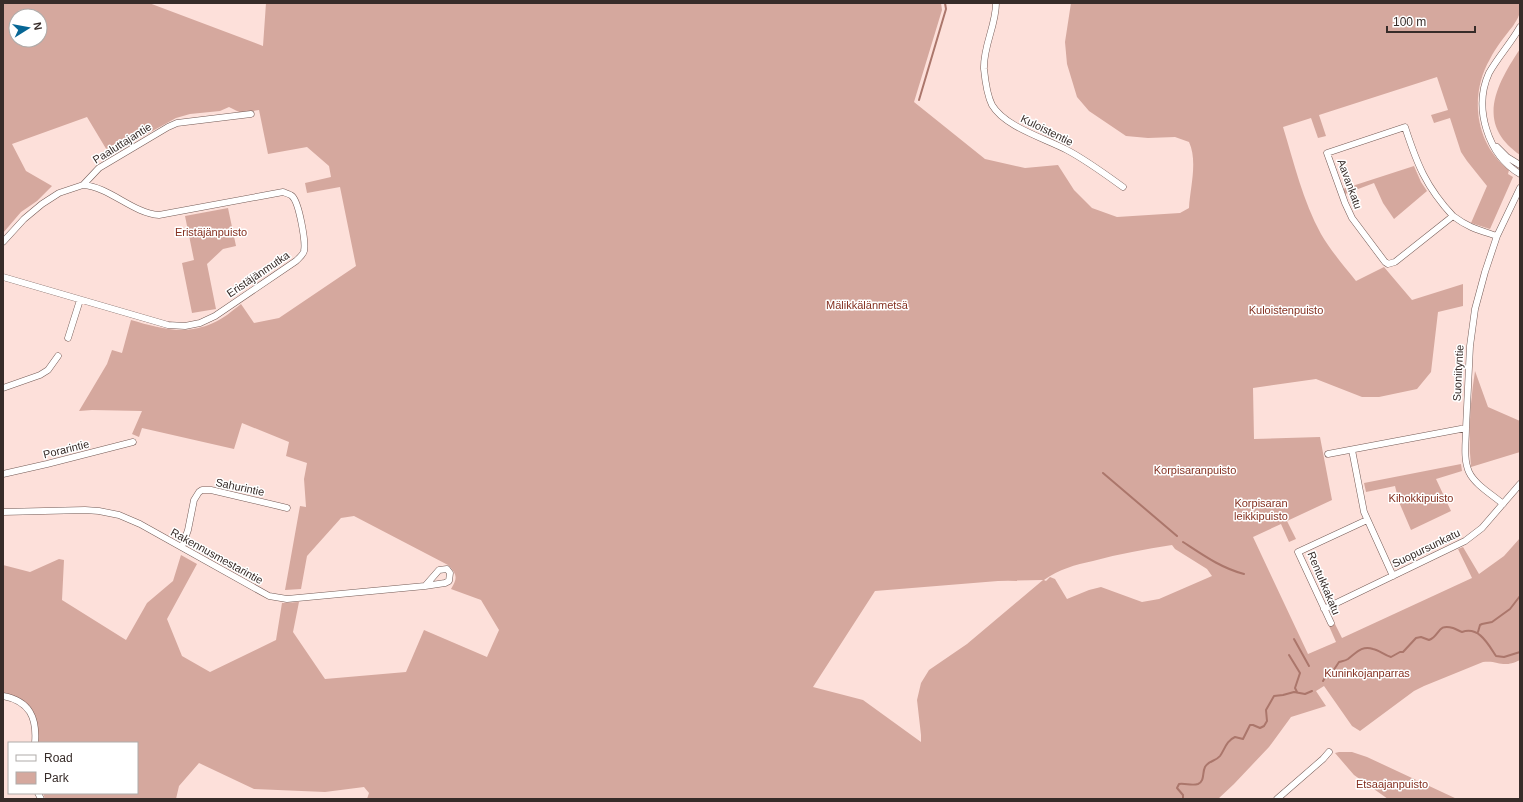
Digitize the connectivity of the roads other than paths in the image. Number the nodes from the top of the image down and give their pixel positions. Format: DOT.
graph roads {
  1 [pos="996,3"];
  2 [pos="1520,27"];
  3 [pos="251,114"];
  4 [pos="1492,142"];
  5 [pos="1520,165"];
  6 [pos="1520,174"];
  7 [pos="83,185"];
  8 [pos="1123,187"];
  9 [pos="1520,188"];
  10 [pos="1453,216"];
  11 [pos="1497,236"];
  12 [pos="3,242"];
  13 [pos="3,277"];
  14 [pos="80,300"];
  15 [pos="68,338"];
  16 [pos="58,356"];
  17 [pos="3,388"];
  18 [pos="1466,428"];
  19 [pos="133,442"];
  20 [pos="1352,450"];
  21 [pos="1328,454"];
  22 [pos="3,474"];
  23 [pos="1520,484"];
  24 [pos="1503,504"];
  25 [pos="286,508"];
  26 [pos="3,512"];
  27 [pos="1367,520"];
  28 [pos="182,547"];
  29 [pos="1393,576"];
  30 [pos="426,586"];
  31 [pos="1324,609"];
  32 [pos="1331,623"];
  33 [pos="3,696"];
  34 [pos="35,742"];
  35 [pos="1329,752"];
  36 [pos="1277,799"];
  1 -- 8 [label="street, Kuloistentie"];
  2 -- 4 [label="street"];
  3 -- 7 [label="street, Paaluttajantie"];
  4 -- 5 [label="street"];
  4 -- 6 [label="street"];
  7 -- 12 [label="street, Paaluttajantie"];
  7 -- 14 [label="street, Eristäjänmutka"];
  9 -- 11 [label="street, Suoniityntie"];
  10 -- 10 [label="street, Aavankatu"];
  10 -- 11 [label="street, Aavankatu"];
  11 -- 18 [label="street, Suoniityntie"];
  13 -- 14 [label="street, Eristäjänmutka"];
  14 -- 15 [label="street"];
  16 -- 17 [label="street"];
  18 -- 20 [label="street"];
  18 -- 24 [label="street, Suoniityntie"];
  19 -- 22 [label="street, Porarintie"];
  20 -- 21 [label="street"];
  20 -- 27 [label="street"];
  23 -- 24 [label="street, Suopursunkatu"];
  24 -- 29 [label="street, Suopursunkatu"];
  25 -- 28 [label="street, Sahurintie"];
  26 -- 28 [label="street, Rakennusmestarintie"];
  27 -- 29 [label="street"];
  27 -- 31 [label="street, Rentukkakatu"];
  28 -- 30 [label="street, Rakennusmestarintie"];
  29 -- 31 [label="street, Suopursunkatu"];
  31 -- 32 [label="street, Rentukkakatu"];
  33 -- 34 [label="street"];
  35 -- 36 [label="street"];
}
